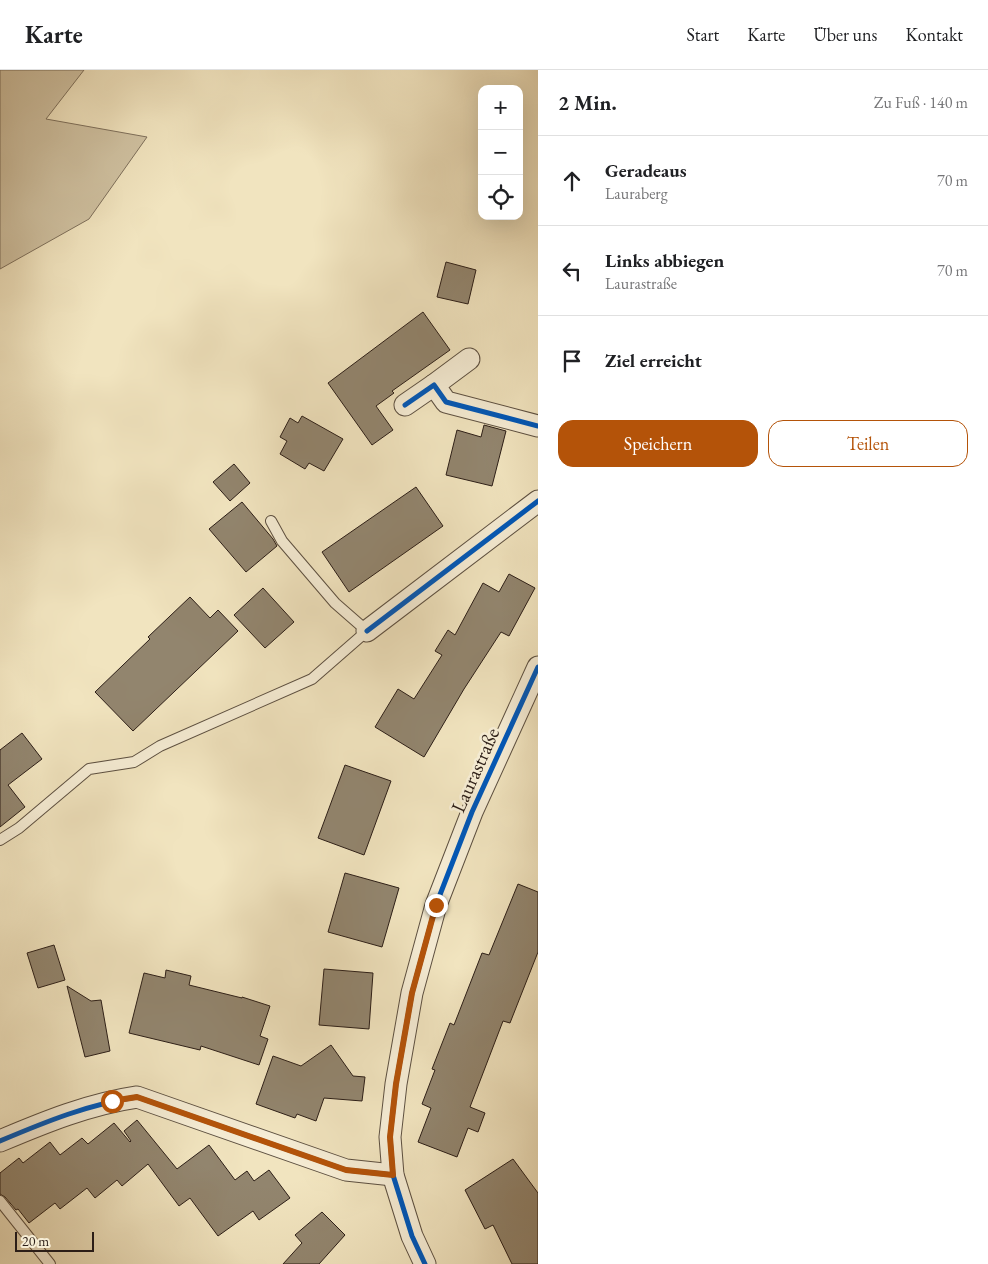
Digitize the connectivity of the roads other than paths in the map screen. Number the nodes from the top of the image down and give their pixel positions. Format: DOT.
graph roads {
  1 [pos="469,359"];
  2 [pos="434,385"];
  3 [pos="405,405"];
  4 [pos="538,426"];
  5 [pos="538,501"];
  6 [pos="271,521"];
  7 [pos="367,631"];
  8 [pos="538,667"];
  9 [pos="0,840"];
  10 [pos="0,1141"];
  11 [pos="393,1175"];
  12 [pos="0,1202"];
  13 [pos="50,1264"];
  14 [pos="426,1264"];
  1 -- 2 [label="street"];
  2 -- 3 [label="street"];
  2 -- 4 [label="street"];
  5 -- 7 [label="street"];
  6 -- 7 [label="lane"];
  7 -- 9 [label="lane"];
  8 -- 11 [label="street, Laurastraße"];
  10 -- 11 [label="street"];
  11 -- 14 [label="street, Laurastraße"];
  12 -- 13 [label="lane"];
}
